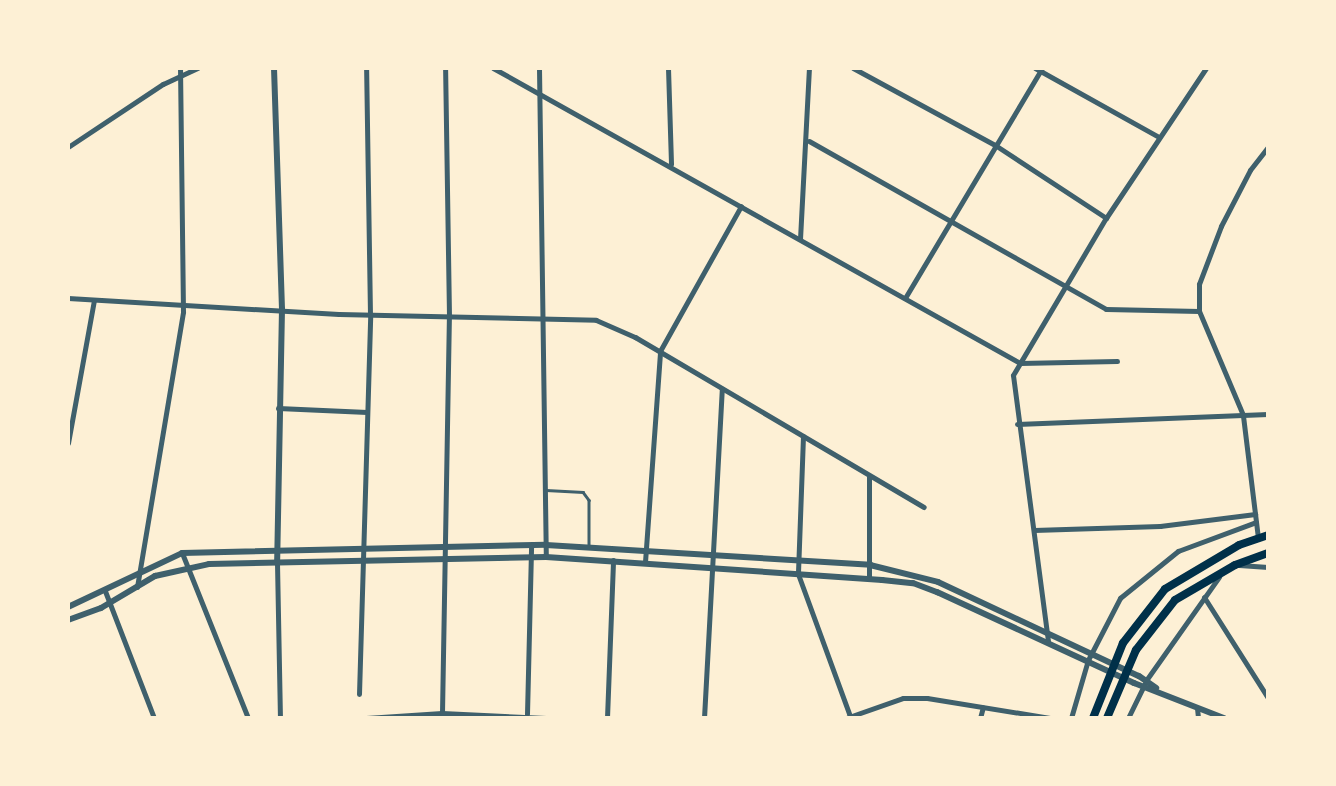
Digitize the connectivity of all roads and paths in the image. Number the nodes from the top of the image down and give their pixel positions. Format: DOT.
graph roads {
  1 [pos="180,68"];
  2 [pos="197,68"];
  3 [pos="274,68"];
  4 [pos="366,68"];
  5 [pos="445,68"];
  6 [pos="493,68"];
  7 [pos="538,68"];
  8 [pos="668,68"];
  9 [pos="809,68"];
  10 [pos="853,68"];
  11 [pos="1206,68"];
  12 [pos="1039,69"];
  13 [pos="180,76"];
  14 [pos="539,93"];
  15 [pos="1159,137"];
  16 [pos="809,141"];
  17 [pos="995,145"];
  18 [pos="68,147"];
  19 [pos="1268,147"];
  20 [pos="671,164"];
  21 [pos="741,206"];
  22 [pos="1106,218"];
  23 [pos="948,223"];
  24 [pos="800,239"];
  25 [pos="1065,290"];
  26 [pos="905,298"];
  27 [pos="68,299"];
  28 [pos="94,300"];
  29 [pos="183,306"];
  30 [pos="282,309"];
  31 [pos="1199,311"];
  32 [pos="370,314"];
  33 [pos="449,316"];
  34 [pos="542,318"];
  35 [pos="660,351"];
  36 [pos="1117,361"];
  37 [pos="1020,363"];
  38 [pos="722,388"];
  39 [pos="278,408"];
  40 [pos="368,412"];
  41 [pos="1268,414"];
  42 [pos="1243,415"];
  43 [pos="1017,424"];
  44 [pos="803,436"];
  45 [pos="68,443"];
  46 [pos="869,476"];
  47 [pos="545,490"];
  48 [pos="924,507"];
  49 [pos="1255,514"];
  50 [pos="1256,522"];
  51 [pos="1034,530"];
  52 [pos="1268,535"];
  53 [pos="1258,538"];
  54 [pos="531,545"];
  55 [pos="546,545"];
  56 [pos="447,547"];
  57 [pos="589,547"];
  58 [pos="365,549"];
  59 [pos="646,550"];
  60 [pos="277,551"];
  61 [pos="182,553"];
  62 [pos="1268,553"];
  63 [pos="715,556"];
  64 [pos="546,557"];
  65 [pos="531,558"];
  66 [pos="446,559"];
  67 [pos="613,560"];
  68 [pos="364,561"];
  69 [pos="799,561"];
  70 [pos="645,562"];
  71 [pos="277,563"];
  72 [pos="188,565"];
  73 [pos="870,565"];
  74 [pos="1236,565"];
  75 [pos="714,566"];
  76 [pos="1268,567"];
  77 [pos="1222,572"];
  78 [pos="137,573"];
  79 [pos="798,573"];
  80 [pos="869,579"];
  81 [pos="137,587"];
  82 [pos="105,592"];
  83 [pos="1204,597"];
  84 [pos="110,603"];
  85 [pos="68,607"];
  86 [pos="68,620"];
  87 [pos="1045,631"];
  88 [pos="1048,641"];
  89 [pos="1090,657"];
  90 [pos="1098,662"];
  91 [pos="1145,683"];
  92 [pos="359,694"];
  93 [pos="1268,698"];
  94 [pos="983,707"];
  95 [pos="1198,708"];
  96 [pos="442,713"];
  97 [pos="527,714"];
  98 [pos="848,717"];
  99 [pos="154,718"];
  100 [pos="248,718"];
  101 [pos="280,718"];
  102 [pos="366,718"];
  103 [pos="546,718"];
  104 [pos="607,718"];
  105 [pos="704,718"];
  106 [pos="980,718"];
  107 [pos="1051,718"];
  108 [pos="1071,718"];
  109 [pos="1093,718"];
  110 [pos="1108,718"];
  111 [pos="1128,718"];
  112 [pos="1198,718"];
  113 [pos="1224,718"];
  1 -- 13 [label="street"];
  2 -- 13 [label="street"];
  3 -- 30 [label="street"];
  4 -- 32 [label="street"];
  5 -- 33 [label="street"];
  6 -- 14 [label="street"];
  7 -- 14 [label="street"];
  8 -- 20 [label="street"];
  9 -- 16 [label="street"];
  10 -- 17 [label="street"];
  11 -- 15 [label="street"];
  12 -- 15 [label="street"];
  12 -- 17 [label="street"];
  13 -- 18 [label="street"];
  13 -- 29 [label="street"];
  14 -- 20 [label="street"];
  14 -- 34 [label="street"];
  15 -- 22 [label="street"];
  16 -- 23 [label="street"];
  16 -- 24 [label="street"];
  17 -- 22 [label="street"];
  17 -- 23 [label="street"];
  19 -- 31 [label="street"];
  20 -- 21 [label="street"];
  21 -- 24 [label="street"];
  21 -- 35 [label="street"];
  22 -- 25 [label="street"];
  23 -- 25 [label="street"];
  23 -- 26 [label="street"];
  24 -- 26 [label="street"];
  25 -- 31 [label="street"];
  25 -- 37 [label="street"];
  26 -- 37 [label="street"];
  27 -- 28 [label="street"];
  28 -- 29 [label="street"];
  28 -- 45 [label="street"];
  29 -- 30 [label="street"];
  29 -- 78 [label="street"];
  30 -- 32 [label="street"];
  30 -- 39 [label="street"];
  31 -- 42 [label="street"];
  32 -- 33 [label="street"];
  32 -- 40 [label="street"];
  33 -- 34 [label="street"];
  33 -- 56 [label="street"];
  34 -- 35 [label="street"];
  34 -- 47 [label="street"];
  35 -- 38 [label="street"];
  35 -- 59 [label="street"];
  36 -- 37 [label="street"];
  37 -- 43 [label="street"];
  38 -- 44 [label="street"];
  38 -- 63 [label="street"];
  39 -- 40 [label="street"];
  39 -- 60 [label="street"];
  40 -- 58 [label="street"];
  41 -- 42 [label="street"];
  42 -- 43 [label="street"];
  42 -- 49 [label="street"];
  43 -- 51 [label="street"];
  44 -- 46 [label="street"];
  44 -- 69 [label="street"];
  46 -- 48 [label="street"];
  46 -- 73 [label="street"];
  47 -- 55 [label="street"];
  47 -- 57 [label="lane"];
  49 -- 50 [label="street"];
  49 -- 51 [label="street"];
  50 -- 53 [label="street"];
  50 -- 89 [label="street"];
  51 -- 87 [label="street"];
  52 -- 53 [label="main road"];
  53 -- 109 [label="main road"];
  54 -- 55 [label="street"];
  54 -- 56 [label="street"];
  54 -- 65 [label="street"];
  55 -- 57 [label="street"];
  55 -- 64 [label="street"];
  56 -- 58 [label="street"];
  56 -- 66 [label="street"];
  57 -- 59 [label="street"];
  58 -- 60 [label="street"];
  58 -- 68 [label="street"];
  59 -- 63 [label="street"];
  59 -- 70 [label="street"];
  60 -- 61 [label="street"];
  60 -- 71 [label="street"];
  61 -- 72 [label="street"];
  61 -- 78 [label="street"];
  62 -- 74 [label="main road"];
  63 -- 69 [label="street"];
  63 -- 75 [label="street"];
  64 -- 65 [label="street"];
  64 -- 67 [label="street"];
  65 -- 66 [label="street"];
  65 -- 97 [label="street"];
  66 -- 68 [label="street"];
  66 -- 96 [label="street"];
  67 -- 70 [label="street"];
  67 -- 104 [label="street"];
  68 -- 71 [label="street"];
  68 -- 92 [label="street"];
  69 -- 73 [label="street"];
  69 -- 79 [label="street"];
  70 -- 75 [label="street"];
  71 -- 72 [label="street"];
  71 -- 101 [label="street"];
  72 -- 81 [label="street"];
  72 -- 100 [label="street"];
  73 -- 80 [label="street"];
  73 -- 87 [label="street"];
  74 -- 76 [label="street"];
  74 -- 77 [label="main road"];
  75 -- 79 [label="street"];
  75 -- 105 [label="street"];
  77 -- 83 [label="street"];
  77 -- 110 [label="main road"];
  78 -- 81 [label="street"];
  78 -- 82 [label="street"];
  79 -- 80 [label="street"];
  79 -- 98 [label="street"];
  80 -- 88 [label="street"];
  81 -- 84 [label="street"];
  82 -- 84 [label="street"];
  82 -- 85 [label="street"];
  83 -- 91 [label="street"];
  83 -- 93 [label="street"];
  84 -- 86 [label="street"];
  84 -- 99 [label="street"];
  87 -- 88 [label="street"];
  87 -- 89 [label="street"];
  88 -- 89 [label="street"];
  89 -- 90 [label="street"];
  89 -- 108 [label="street"];
  90 -- 91 [label="street"];
  90 -- 91 [label="street"];
  91 -- 95 [label="street"];
  91 -- 111 [label="street"];
  94 -- 98 [label="street"];
  94 -- 106 [label="street"];
  94 -- 107 [label="street"];
  95 -- 112 [label="street"];
  95 -- 113 [label="street"];
  96 -- 97 [label="street"];
  96 -- 102 [label="street"];
  97 -- 103 [label="street"];
}
